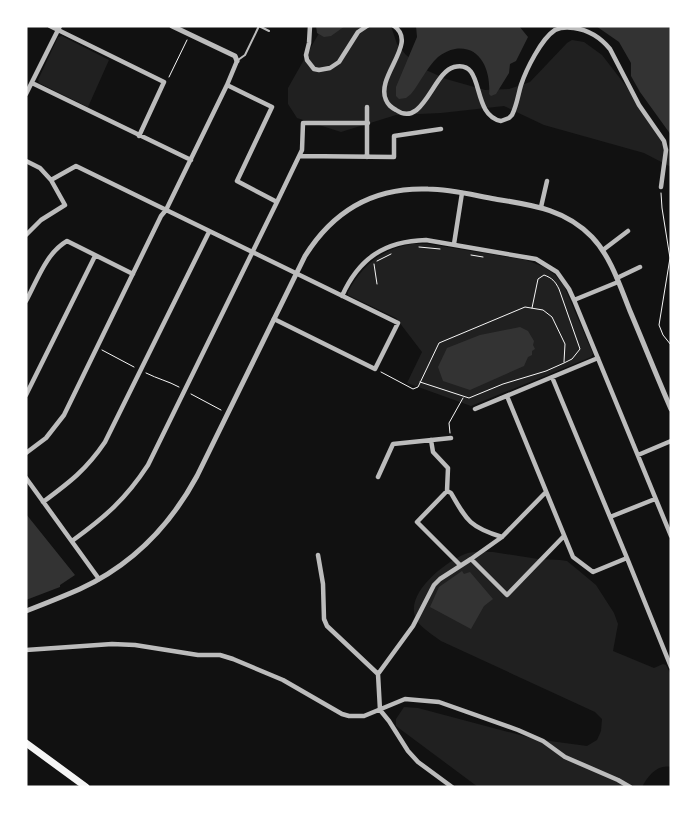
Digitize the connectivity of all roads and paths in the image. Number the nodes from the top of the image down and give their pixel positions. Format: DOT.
graph roads {
  1 [pos="50,26"];
  2 [pos="172,26"];
  3 [pos="259,26"];
  4 [pos="310,26"];
  5 [pos="367,26"];
  6 [pos="394,26"];
  7 [pos="59,28"];
  8 [pos="269,31"];
  9 [pos="190,35"];
  10 [pos="237,60"];
  11 [pos="164,82"];
  12 [pos="32,83"];
  13 [pos="228,85"];
  14 [pos="26,94"];
  15 [pos="368,107"];
  16 [pos="368,123"];
  17 [pos="441,128"];
  18 [pos="139,136"];
  19 [pos="300,156"];
  20 [pos="367,157"];
  21 [pos="191,160"];
  22 [pos="26,161"];
  23 [pos="51,180"];
  24 [pos="547,181"];
  25 [pos="661,187"];
  26 [pos="462,193"];
  27 [pos="277,202"];
  28 [pos="541,207"];
  29 [pos="166,210"];
  30 [pos="628,231"];
  31 [pos="209,232"];
  32 [pos="26,236"];
  33 [pos="454,244"];
  34 [pos="418,247"];
  35 [pos="442,250"];
  36 [pos="603,250"];
  37 [pos="253,253"];
  38 [pos="391,253"];
  39 [pos="466,254"];
  40 [pos="95,256"];
  41 [pos="482,257"];
  42 [pos="640,267"];
  43 [pos="133,274"];
  44 [pos="296,274"];
  45 [pos="618,280"];
  46 [pos="377,284"];
  47 [pos="342,296"];
  48 [pos="574,300"];
  49 [pos="26,301"];
  50 [pos="532,308"];
  51 [pos="274,319"];
  52 [pos="671,344"];
  53 [pos="97,347"];
  54 [pos="598,358"];
  55 [pos="564,363"];
  56 [pos="376,370"];
  57 [pos="141,371"];
  58 [pos="552,377"];
  59 [pos="420,382"];
  60 [pos="185,390"];
  61 [pos="26,396"];
  62 [pos="507,396"];
  63 [pos="463,397"];
  64 [pos="475,409"];
  65 [pos="671,410"];
  66 [pos="228,413"];
  67 [pos="451,438"];
  68 [pos="431,440"];
  69 [pos="671,441"];
  70 [pos="26,453"];
  71 [pos="638,455"];
  72 [pos="378,477"];
  73 [pos="26,478"];
  74 [pos="448,491"];
  75 [pos="546,492"];
  76 [pos="655,499"];
  77 [pos="43,502"];
  78 [pos="610,517"];
  79 [pos="564,536"];
  80 [pos="671,536"];
  81 [pos="502,537"];
  82 [pos="72,541"];
  83 [pos="318,555"];
  84 [pos="627,558"];
  85 [pos="471,559"];
  86 [pos="460,565"];
  87 [pos="99,580"];
  88 [pos="26,611"];
  89 [pos="26,650"];
  90 [pos="671,667"];
  91 [pos="378,674"];
  92 [pos="380,710"];
  93 [pos="26,743"];
  94 [pos="86,787"];
  95 [pos="452,787"];
  96 [pos="630,787"];
  1 -- 7 [label="street"];
  2 -- 9 [label="street"];
  3 -- 8 [label="lane"];
  3 -- 10 [label="lane"];
  4 -- 5 [label="street"];
  6 -- 25 [label="street"];
  7 -- 11 [label="street"];
  7 -- 12 [label="street"];
  9 -- 10 [label="street"];
  9 -- 11 [label="path"];
  10 -- 13 [label="street"];
  11 -- 18 [label="street"];
  12 -- 14 [label="street"];
  12 -- 18 [label="street"];
  13 -- 21 [label="street"];
  13 -- 27 [label="street"];
  15 -- 16 [label="street"];
  16 -- 19 [label="street"];
  16 -- 20 [label="street"];
  17 -- 20 [label="street"];
  18 -- 21 [label="street"];
  19 -- 20 [label="street"];
  19 -- 27 [label="street"];
  21 -- 29 [label="street"];
  22 -- 23 [label="street"];
  23 -- 29 [label="street"];
  23 -- 32 [label="street"];
  24 -- 28 [label="street"];
  25 -- 52 [label="path"];
  26 -- 28 [label="street"];
  26 -- 33 [label="street"];
  26 -- 44 [label="street"];
  27 -- 37 [label="street"];
  28 -- 36 [label="street"];
  29 -- 31 [label="street"];
  29 -- 43 [label="street"];
  30 -- 36 [label="street"];
  31 -- 37 [label="street"];
  31 -- 57 [label="street"];
  33 -- 47 [label="street"];
  33 -- 48 [label="street"];
  34 -- 35 [label="path"];
  36 -- 45 [label="street"];
  37 -- 44 [label="street"];
  37 -- 60 [label="street"];
  38 -- 46 [label="path"];
  39 -- 41 [label="path"];
  40 -- 43 [label="street"];
  40 -- 49 [label="street"];
  40 -- 61 [label="street"];
  42 -- 45 [label="street"];
  43 -- 53 [label="street"];
  44 -- 47 [label="street"];
  44 -- 51 [label="street"];
  45 -- 48 [label="street"];
  45 -- 65 [label="street"];
  47 -- 56 [label="street"];
  48 -- 54 [label="street"];
  50 -- 55 [label="path"];
  50 -- 55 [label="path"];
  50 -- 59 [label="path"];
  51 -- 56 [label="street"];
  51 -- 66 [label="street"];
  53 -- 57 [label="path"];
  53 -- 70 [label="street"];
  54 -- 58 [label="street"];
  54 -- 71 [label="street"];
  55 -- 63 [label="path"];
  56 -- 59 [label="path"];
  57 -- 60 [label="path"];
  57 -- 77 [label="street"];
  58 -- 62 [label="street"];
  58 -- 78 [label="street"];
  59 -- 63 [label="path"];
  60 -- 66 [label="path"];
  60 -- 82 [label="street"];
  62 -- 64 [label="street"];
  62 -- 75 [label="street"];
  63 -- 67 [label="path"];
  66 -- 87 [label="street"];
  67 -- 68 [label="street"];
  68 -- 72 [label="street"];
  68 -- 74 [label="street"];
  69 -- 71 [label="street"];
  71 -- 76 [label="street"];
  73 -- 77 [label="street"];
  74 -- 81 [label="street"];
  74 -- 86 [label="street"];
  75 -- 79 [label="street"];
  75 -- 81 [label="street"];
  76 -- 78 [label="street"];
  76 -- 80 [label="street"];
  77 -- 82 [label="street"];
  78 -- 84 [label="street"];
  79 -- 84 [label="street"];
  79 -- 85 [label="street"];
  81 -- 85 [label="street"];
  82 -- 87 [label="street"];
  83 -- 91 [label="street"];
  84 -- 90 [label="street"];
  85 -- 86 [label="street"];
  86 -- 91 [label="street"];
  87 -- 88 [label="street"];
  89 -- 92 [label="street"];
  91 -- 92 [label="street"];
  92 -- 95 [label="street"];
  92 -- 96 [label="street"];
  93 -- 94 [label="main road"];
}
